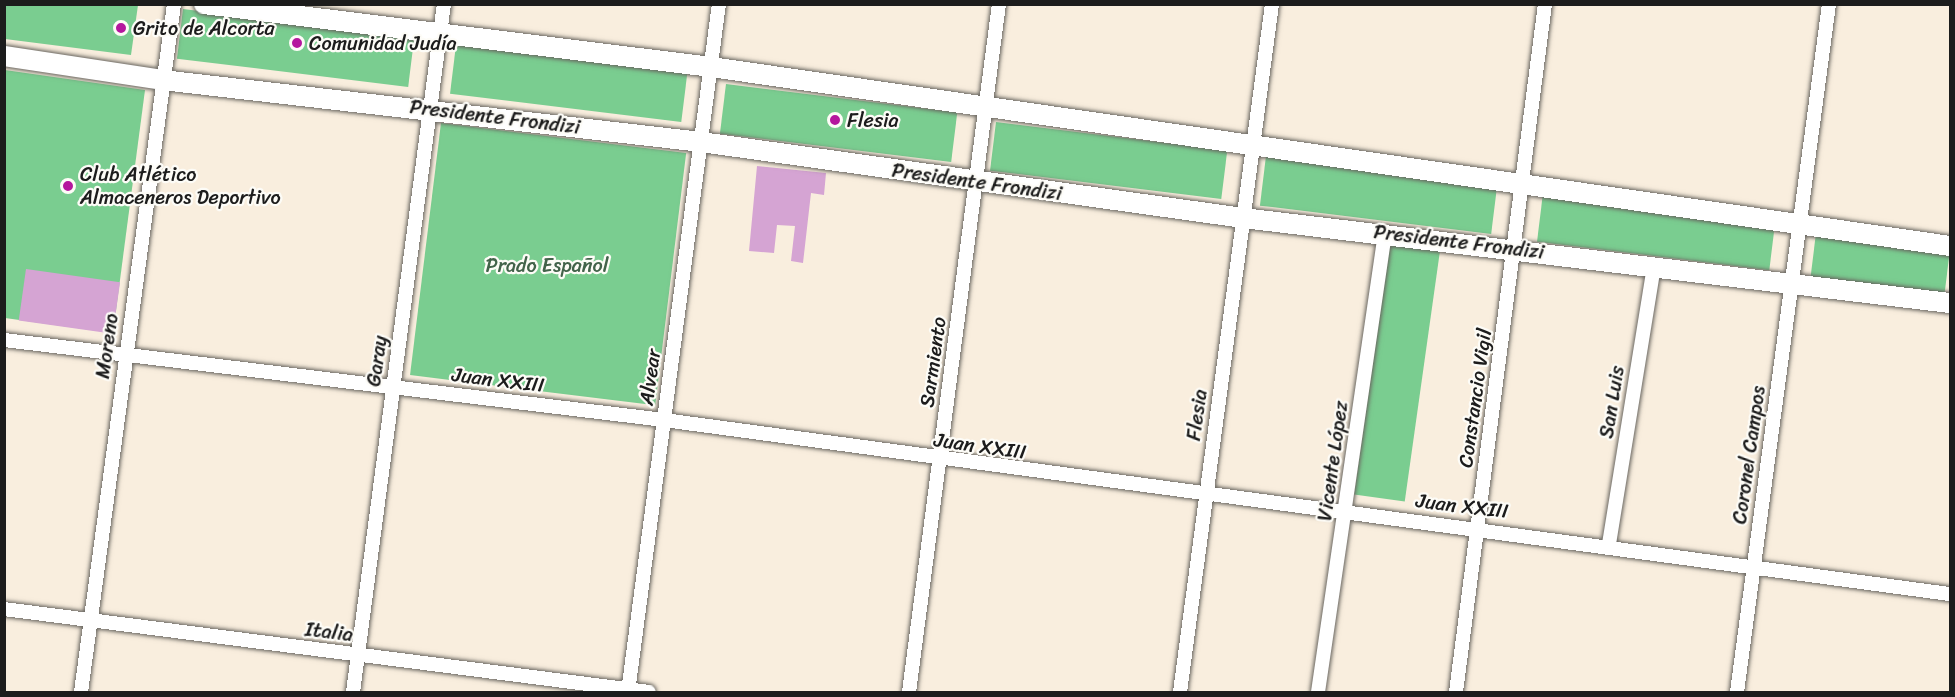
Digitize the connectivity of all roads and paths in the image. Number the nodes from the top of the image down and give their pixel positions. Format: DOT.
graph roads {
  1 [pos="174,4"];
  2 [pos="204,4"];
  3 [pos="444,4"];
  4 [pos="719,4"];
  5 [pos="999,4"];
  6 [pos="1272,4"];
  7 [pos="1545,4"];
  8 [pos="1829,4"];
  9 [pos="440,34"];
  10 [pos="4,56"];
  11 [pos="711,67"];
  12 [pos="162,80"];
  13 [pos="986,107"];
  14 [pos="430,109"];
  15 [pos="701,142"];
  16 [pos="1253,143"];
  17 [pos="1521,180"];
  18 [pos="976,182"];
  19 [pos="1243,218"];
  20 [pos="1802,223"];
  21 [pos="1385,234"];
  22 [pos="1950,246"];
  23 [pos="1514,248"];
  24 [pos="1654,267"];
  25 [pos="1795,281"];
  26 [pos="1950,303"];
  27 [pos="4,340"];
  28 [pos="125,359"];
  29 [pos="393,387"];
  30 [pos="664,420"];
  31 [pos="939,461"];
  32 [pos="1206,497"];
  33 [pos="1346,512"];
  34 [pos="1478,527"];
  35 [pos="1609,544"];
  36 [pos="1753,563"];
  37 [pos="1950,594"];
  38 [pos="4,609"];
  39 [pos="91,621"];
  40 [pos="358,655"];
  41 [pos="628,691"];
  42 [pos="81,693"];
  43 [pos="353,693"];
  44 [pos="649,693"];
  45 [pos="909,693"];
  46 [pos="1180,693"];
  47 [pos="1318,693"];
  48 [pos="1456,693"];
  49 [pos="1737,693"];
  1 -- 12 [label="street, Moreno"];
  2 -- 9 [label="main road"];
  3 -- 9 [label="street, Garay"];
  4 -- 11 [label="street, Alvear"];
  5 -- 13 [label="street, Sarmiento"];
  6 -- 16 [label="street, Flesia"];
  7 -- 17 [label="street, Constancio Vigil"];
  8 -- 20 [label="street, Coronel Campos"];
  9 -- 11 [label="main road"];
  9 -- 14 [label="street, Garay"];
  10 -- 12 [label="main road, Presidente Frondizi"];
  11 -- 13 [label="main road"];
  11 -- 15 [label="street, Alvear"];
  12 -- 14 [label="main road, Presidente Frondizi"];
  12 -- 28 [label="street, Moreno"];
  13 -- 16 [label="main road"];
  13 -- 18 [label="street, Sarmiento"];
  14 -- 15 [label="main road, Presidente Frondizi"];
  14 -- 29 [label="street, Garay"];
  15 -- 18 [label="main road, Presidente Frondizi"];
  15 -- 30 [label="street, Alvear"];
  16 -- 17 [label="main road"];
  16 -- 19 [label="street, Flesia"];
  17 -- 20 [label="main road"];
  17 -- 23 [label="street, Constancio Vigil"];
  18 -- 19 [label="main road, Presidente Frondizi"];
  18 -- 31 [label="street, Sarmiento"];
  19 -- 21 [label="main road, Presidente Frondizi"];
  19 -- 32 [label="street, Flesia"];
  20 -- 22 [label="main road"];
  20 -- 25 [label="street, Coronel Campos"];
  21 -- 23 [label="main road, Presidente Frondizi"];
  21 -- 33 [label="street, Vicente López"];
  23 -- 24 [label="main road, Presidente Frondizi"];
  23 -- 34 [label="street, Constancio Vigil"];
  24 -- 25 [label="main road, Presidente Frondizi"];
  24 -- 35 [label="street, San Luis"];
  25 -- 26 [label="main road, Presidente Frondizi"];
  25 -- 36 [label="street, Coronel Campos"];
  27 -- 28 [label="street, Juan XXIII"];
  28 -- 29 [label="street, Juan XXIII"];
  28 -- 39 [label="street, Moreno"];
  29 -- 30 [label="street, Juan XXIII"];
  29 -- 40 [label="street, Garay"];
  30 -- 31 [label="street, Juan XXIII"];
  30 -- 41 [label="street, Alvear"];
  31 -- 32 [label="street, Juan XXIII"];
  31 -- 45 [label="street, Sarmiento"];
  32 -- 33 [label="street, Juan XXIII"];
  32 -- 46 [label="street, Flesia"];
  33 -- 34 [label="street, Juan XXIII"];
  33 -- 47 [label="street, Vicente López"];
  34 -- 35 [label="street, Juan XXIII"];
  34 -- 48 [label="street, Constancio Vigil"];
  35 -- 36 [label="street, Juan XXIII"];
  36 -- 37 [label="street, Juan XXIII"];
  36 -- 49 [label="street, Coronel Campos"];
  38 -- 39 [label="street, Italia"];
  39 -- 40 [label="street, Italia"];
  39 -- 42 [label="street, Moreno"];
  40 -- 41 [label="street, Italia"];
  40 -- 43 [label="street, Garay"];
  41 -- 44 [label="street, Italia"];
}
